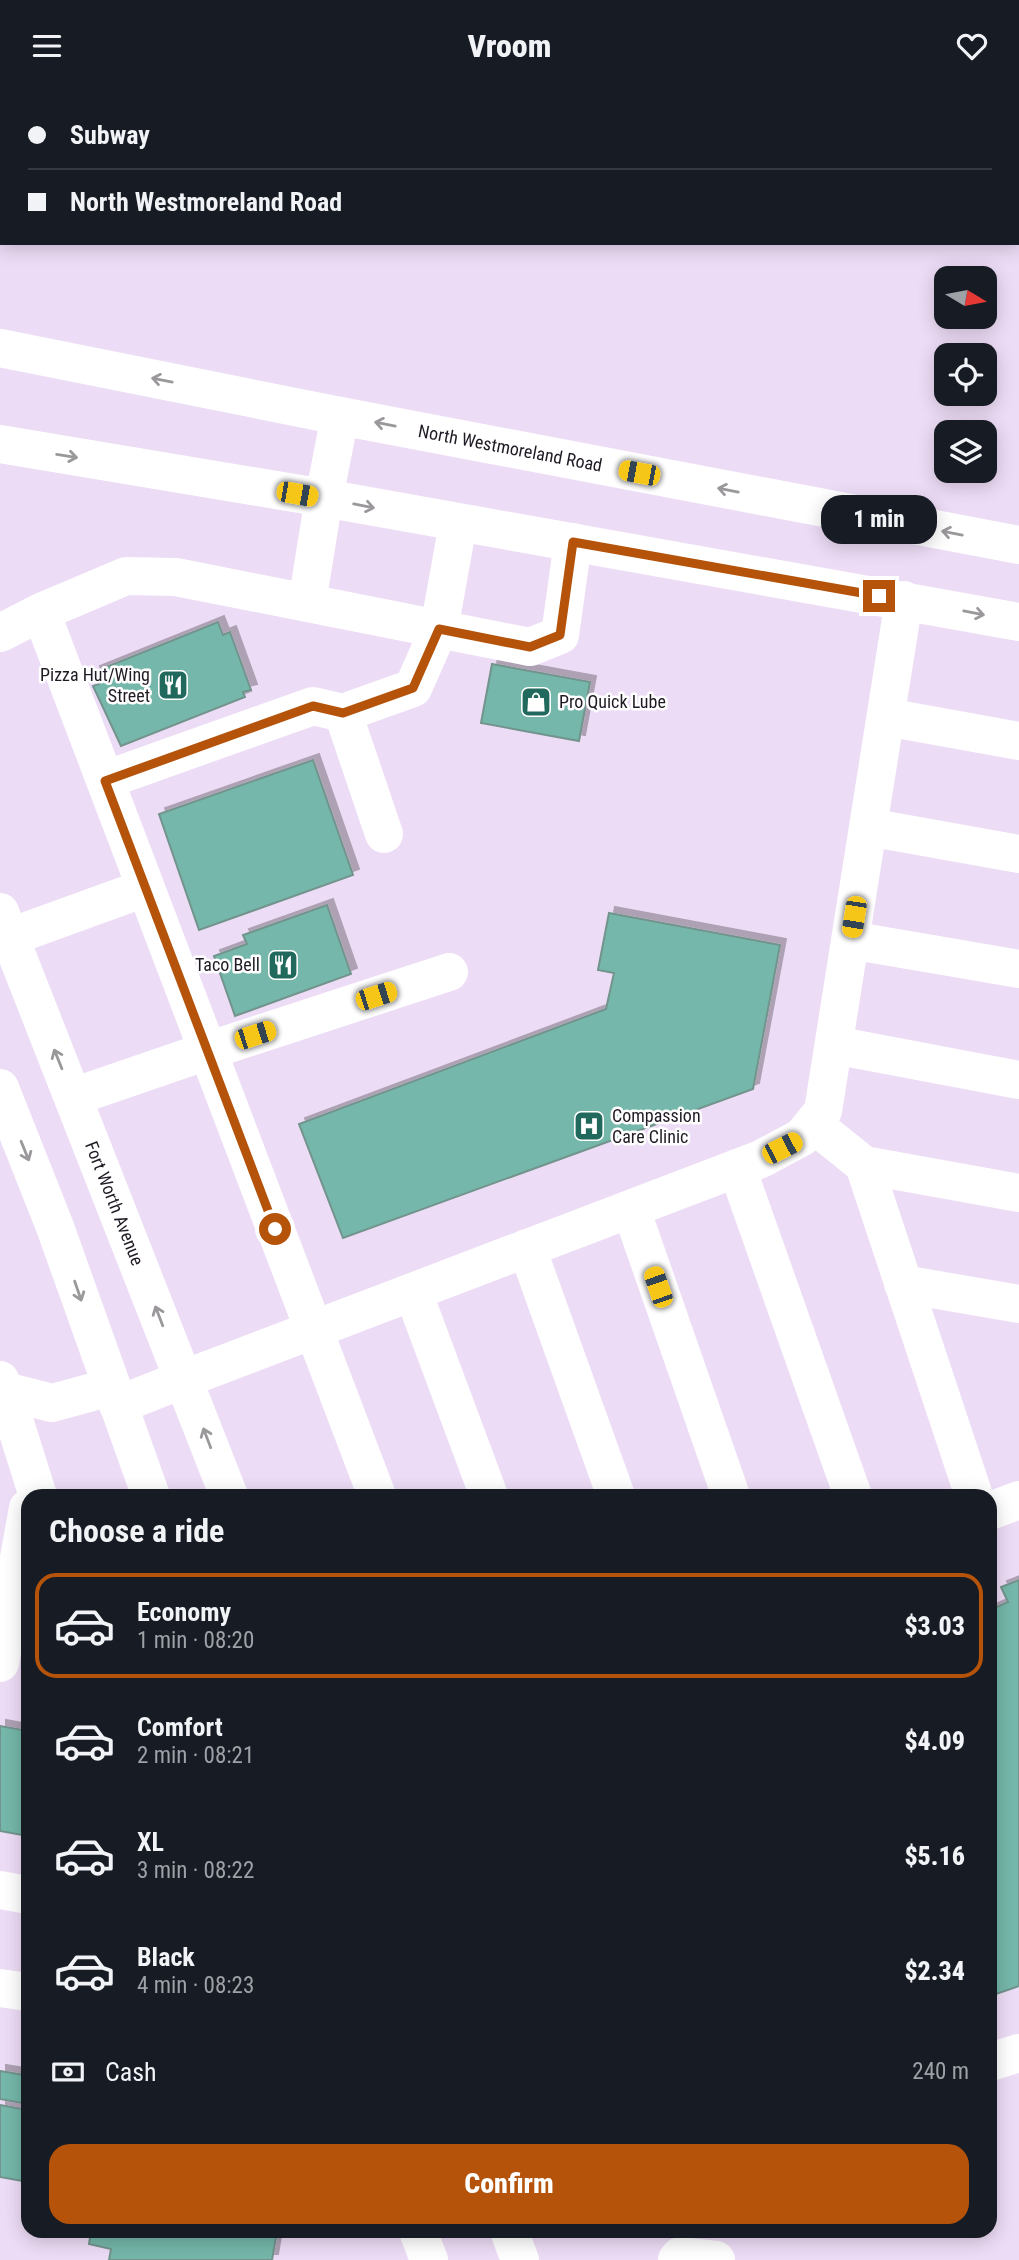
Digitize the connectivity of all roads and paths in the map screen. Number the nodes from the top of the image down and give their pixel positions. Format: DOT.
graph roads {
  1 [pos="0,348"];
  2 [pos="340,416"];
  3 [pos="9,450"];
  4 [pos="324,498"];
  5 [pos="458,524"];
  6 [pos="573,542"];
  7 [pos="1019,545"];
  8 [pos="904,600"];
  9 [pos="307,603"];
  10 [pos="41,612"];
  11 [pos="1019,622"];
  12 [pos="439,629"];
  13 [pos="0,633"];
  14 [pos="343,713"];
  15 [pos="886,717"];
  16 [pos="1019,741"];
  17 [pos="105,781"];
  18 [pos="868,827"];
  19 [pos="384,834"];
  20 [pos="1019,853"];
  21 [pos="145,888"];
  22 [pos="5,924"];
  23 [pos="850,940"];
  24 [pos="1019,969"];
  25 [pos="449,972"];
  26 [pos="834,1045"];
  27 [pos="207,1051"];
  28 [pos="1019,1080"];
  29 [pos="0,1088"];
  30 [pos="74,1097"];
  31 [pos="813,1124"];
  32 [pos="864,1165"];
  33 [pos="737,1168"];
  34 [pos="1019,1193"];
  35 [pos="631,1209"];
  36 [pos="527,1248"];
  37 [pos="903,1284"];
  38 [pos="413,1292"];
  39 [pos="1019,1304"];
  40 [pos="314,1330"];
  41 [pos="184,1380"];
  42 [pos="2,1387"];
  43 [pos="115,1396"];
  44 [pos="30,1489"];
  45 [pos="148,1489"];
  46 [pos="226,1489"];
  47 [pos="374,1489"];
  48 [pos="486,1489"];
  49 [pos="613,1489"];
  50 [pos="729,1489"];
  51 [pos="851,1489"];
  52 [pos="972,1489"];
  53 [pos="1019,1500"];
  54 [pos="997,1508"];
  55 [pos="21,1553"];
  56 [pos="0,1665"];
  57 [pos="21,1670"];
  58 [pos="0,1890"];
  59 [pos="21,1894"];
  60 [pos="0,1988"];
  61 [pos="21,1991"];
  62 [pos="1019,2053"];
  63 [pos="997,2060"];
  64 [pos="421,2238"];
  65 [pos="512,2238"];
  66 [pos="429,2260"];
  67 [pos="520,2260"];
  68 [pos="677,2260"];
  69 [pos="716,2260"];
  2 -- 1 [label="main road, North Westmoreland Road, one-way"];
  2 -- 4 [label="main road"];
  7 -- 2 [label="main road, North Westmoreland Road, one-way"];
  3 -- 4 [label="main road, one-way"];
  4 -- 5 [label="main road, one-way"];
  4 -- 9 [label="main road"];
  5 -- 6 [label="main road"];
  5 -- 12 [label="main road"];
  6 -- 8 [label="main road"];
  6 -- 12 [label="main road"];
  8 -- 11 [label="main road, one-way"];
  8 -- 15 [label="main road"];
  9 -- 10 [label="main road"];
  9 -- 12 [label="main road"];
  10 -- 13 [label="main road"];
  10 -- 17 [label="main road"];
  12 -- 14 [label="main road"];
  14 -- 17 [label="main road"];
  14 -- 19 [label="main road"];
  15 -- 16 [label="main road"];
  15 -- 18 [label="main road"];
  17 -- 21 [label="main road"];
  18 -- 20 [label="main road"];
  18 -- 23 [label="main road"];
  21 -- 22 [label="main road"];
  21 -- 27 [label="main road"];
  30 -- 22 [label="main road, Fort Worth Avenue, one-way"];
  23 -- 24 [label="main road"];
  23 -- 26 [label="main road"];
  25 -- 27 [label="main road"];
  26 -- 28 [label="main road"];
  26 -- 31 [label="main road"];
  27 -- 30 [label="main road"];
  27 -- 40 [label="main road"];
  29 -- 43 [label="main road, one-way"];
  41 -- 30 [label="main road, Fort Worth Avenue, one-way"];
  31 -- 32 [label="main road"];
  31 -- 33 [label="main road"];
  32 -- 34 [label="main road"];
  32 -- 37 [label="main road"];
  33 -- 35 [label="main road"];
  33 -- 51 [label="main road"];
  35 -- 36 [label="main road"];
  35 -- 50 [label="main road"];
  36 -- 38 [label="main road"];
  36 -- 49 [label="main road"];
  37 -- 39 [label="main road"];
  37 -- 52 [label="main road"];
  38 -- 40 [label="main road"];
  38 -- 48 [label="main road"];
  40 -- 41 [label="main road"];
  40 -- 47 [label="main road"];
  41 -- 43 [label="main road"];
  46 -- 41 [label="main road, Fort Worth Avenue, one-way"];
  42 -- 43 [label="main road"];
  42 -- 44 [label="main road"];
  43 -- 45 [label="main road"];
  53 -- 54 [label="main road"];
  55 -- 56 [label="main road"];
  56 -- 57 [label="main road"];
  58 -- 59 [label="main road"];
  60 -- 61 [label="main road"];
  62 -- 63 [label="main road"];
  64 -- 66 [label="main road"];
  65 -- 67 [label="main road"];
  68 -- 69 [label="main road"];
}
